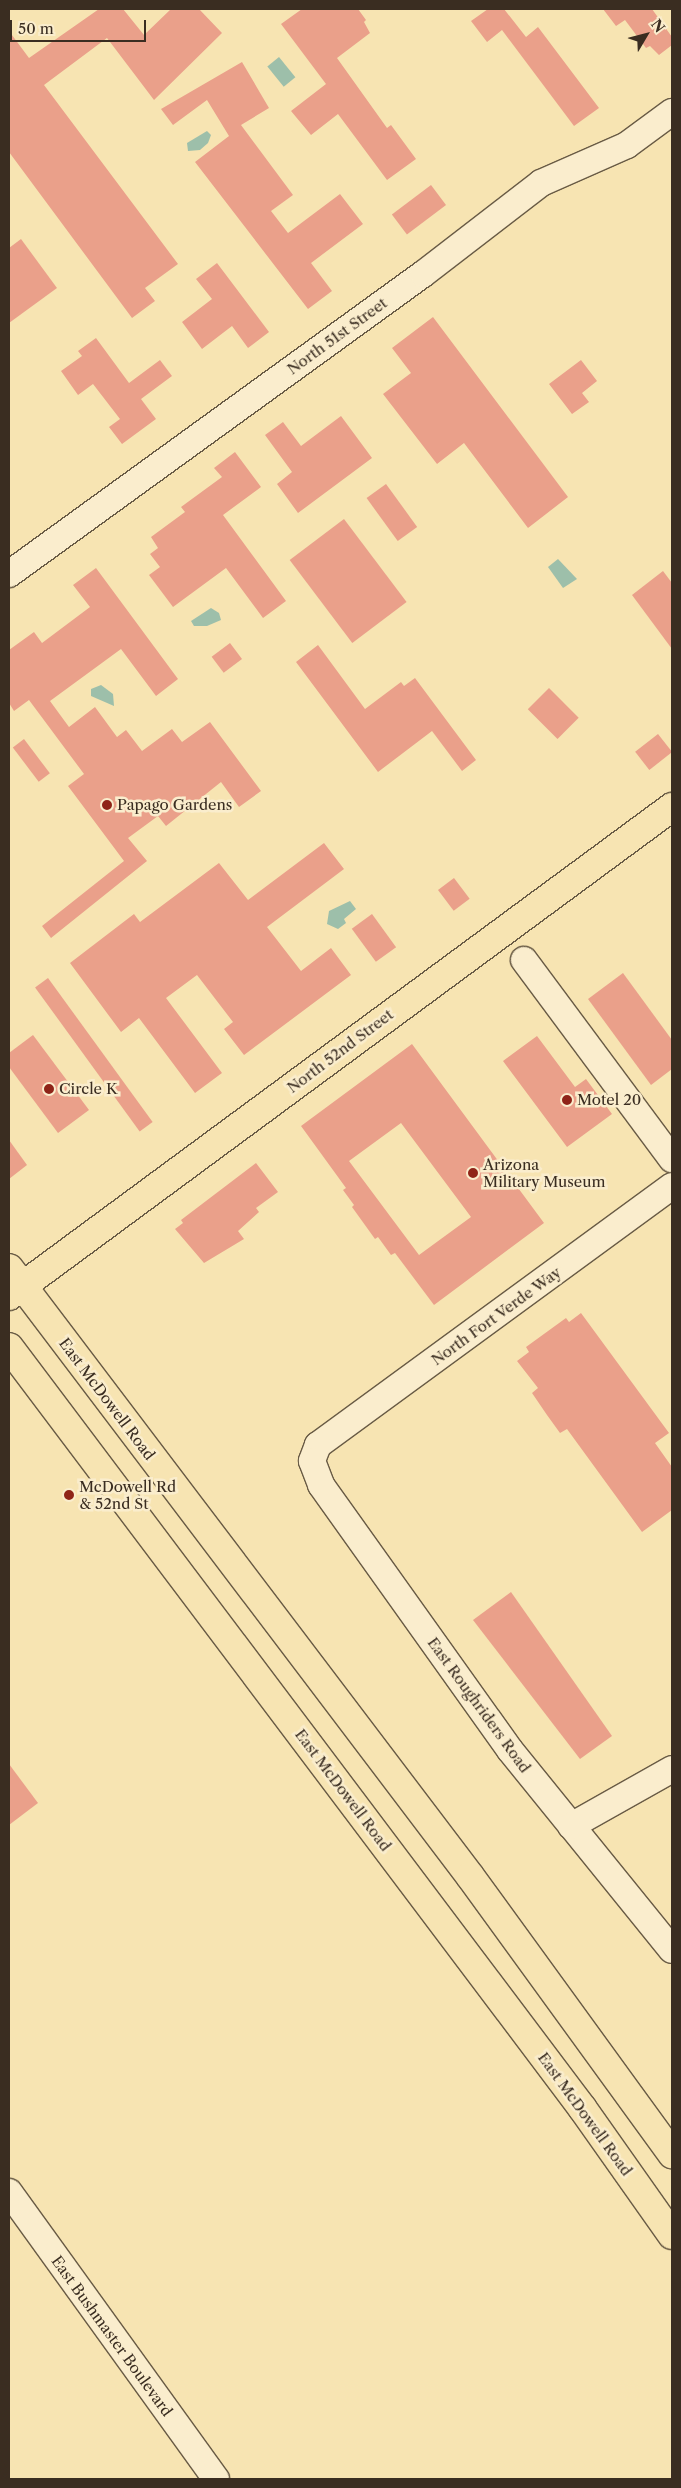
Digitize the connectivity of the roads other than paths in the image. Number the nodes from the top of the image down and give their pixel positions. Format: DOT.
graph roads {
  1 [pos="672,112"];
  2 [pos="9,574"];
  3 [pos="672,807"];
  4 [pos="524,960"];
  5 [pos="672,1159"];
  6 [pos="672,1186"];
  7 [pos="13,1283"];
  8 [pos="9,1347"];
  9 [pos="318,1445"];
  10 [pos="672,1769"];
  11 [pos="571,1826"];
  12 [pos="672,1950"];
  13 [pos="672,2154"];
  14 [pos="9,2192"];
  15 [pos="672,2235"];
  16 [pos="216,2479"];
  1 -- 2 [label="street, North 51st Street"];
  3 -- 7 [label="main road, North 52nd Street"];
  4 -- 5 [label="street"];
  6 -- 9 [label="street, North Fort Verde Way"];
  7 -- 13 [label="main road, East McDowell Road"];
  8 -- 15 [label="main road, East McDowell Road"];
  9 -- 11 [label="street, East Roughriders Road"];
  10 -- 11 [label="street"];
  11 -- 12 [label="street, East Roughriders Road"];
  14 -- 16 [label="street, East Bushmaster Boulevard"];
}
